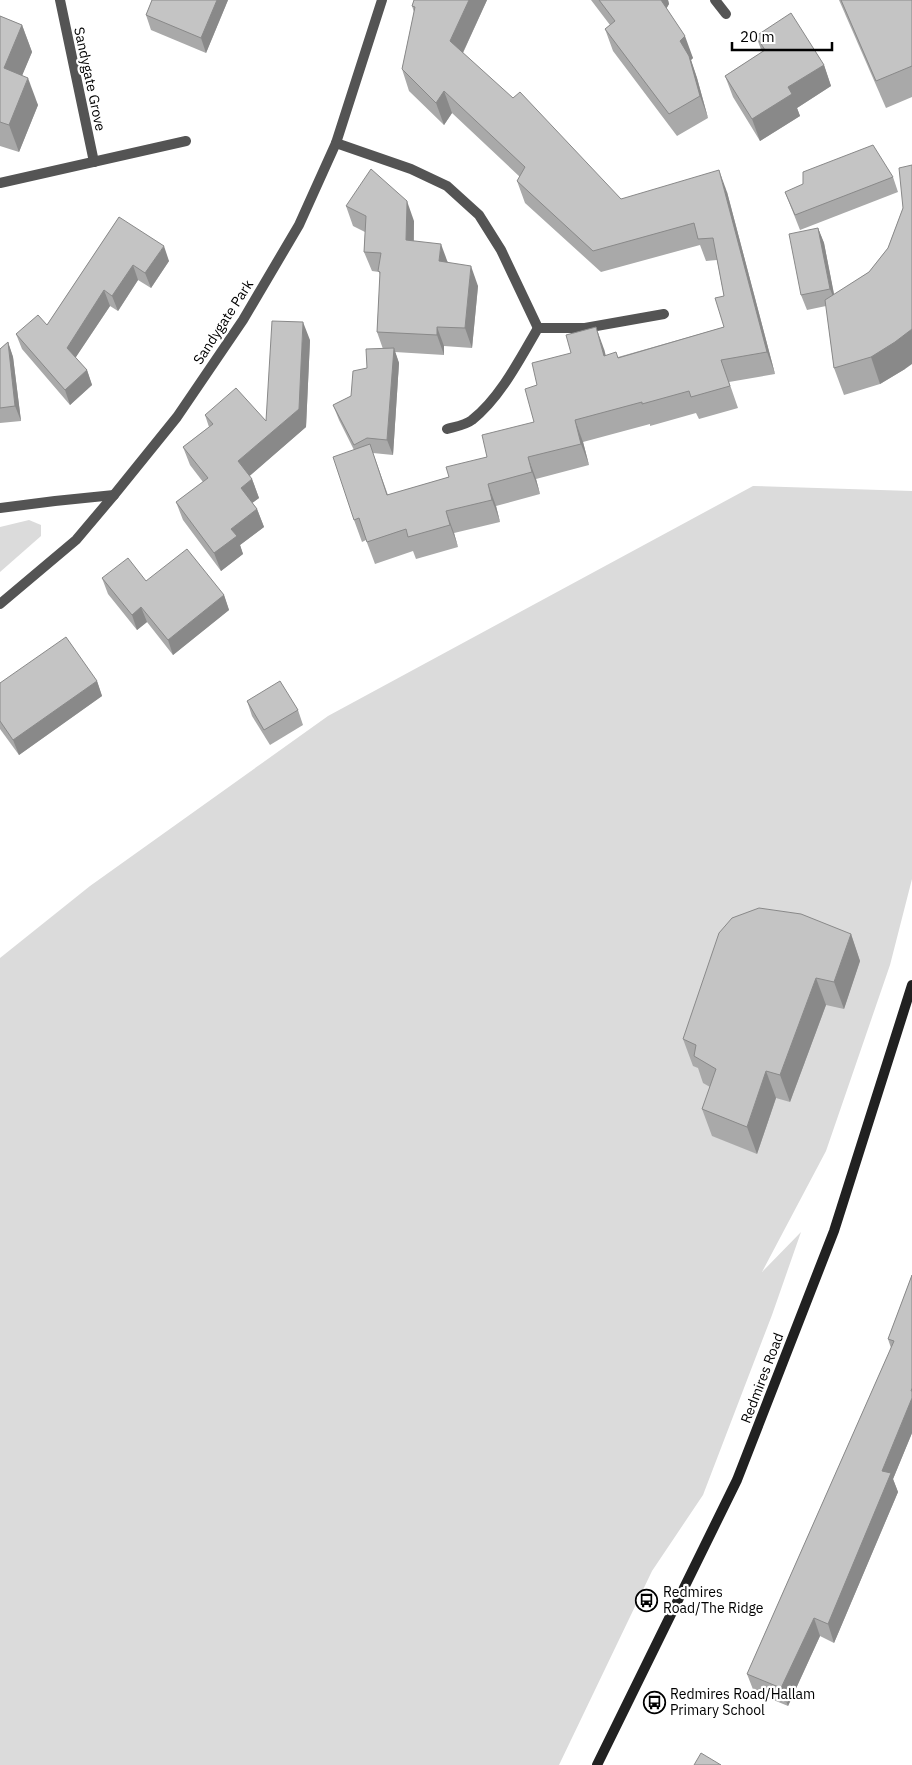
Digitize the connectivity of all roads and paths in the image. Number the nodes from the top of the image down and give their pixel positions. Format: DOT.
graph roads {
  1 [pos="58,0"];
  2 [pos="382,0"];
  3 [pos="715,0"];
  4 [pos="726,14"];
  5 [pos="186,141"];
  6 [pos="336,143"];
  7 [pos="94,162"];
  8 [pos="0,184"];
  9 [pos="664,314"];
  10 [pos="538,328"];
  11 [pos="446,430"];
  12 [pos="114,495"];
  13 [pos="0,508"];
  14 [pos="0,604"];
  15 [pos="912,985"];
  16 [pos="596,1765"];
  1 -- 7 [label="street, Sandygate Grove"];
  2 -- 6 [label="street, Sandygate Park"];
  3 -- 4 [label="street"];
  5 -- 7 [label="street"];
  6 -- 10 [label="street"];
  6 -- 12 [label="street, Sandygate Park"];
  7 -- 8 [label="street"];
  9 -- 10 [label="street"];
  10 -- 11 [label="street"];
  12 -- 13 [label="street"];
  12 -- 14 [label="street, Sandygate Park"];
  15 -- 16 [label="street, Redmires Road"];
}
